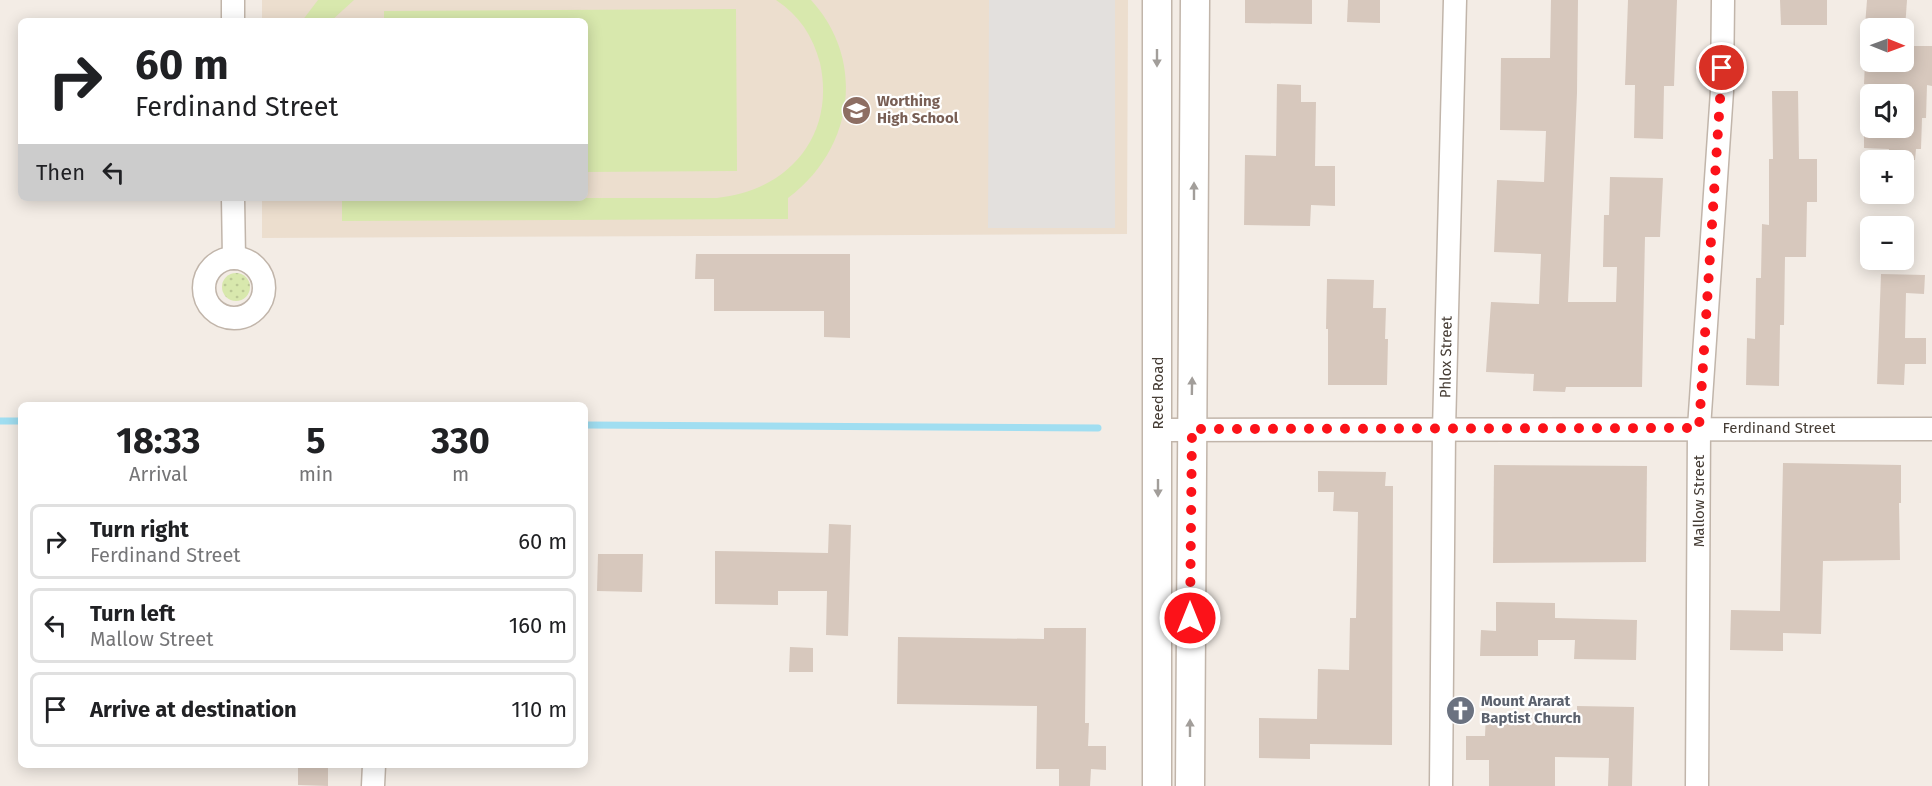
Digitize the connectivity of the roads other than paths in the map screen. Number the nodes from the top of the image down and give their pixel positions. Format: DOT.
graph roads {
  1 [pos="233,0"];
  2 [pos="1157,0"];
  3 [pos="1196,0"];
  4 [pos="1455,0"];
  5 [pos="1723,0"];
  6 [pos="233,18"];
  7 [pos="233,201"];
  8 [pos="234,258"];
  9 [pos="1699,428"];
  10 [pos="1192,429"];
  11 [pos="1932,429"];
  12 [pos="1158,430"];
  13 [pos="1444,430"];
  14 [pos="1159,665"];
  15 [pos="1190,665"];
  16 [pos="374,768"];
  17 [pos="373,786"];
  18 [pos="1157,786"];
  19 [pos="1190,786"];
  20 [pos="1441,786"];
  21 [pos="1697,786"];
  1 -- 6 [label="street"];
  2 -- 12 [label="street, Reed Road, one-way"];
  10 -- 3 [label="street, one-way"];
  4 -- 13 [label="street, Phlox Street"];
  5 -- 9 [label="street, Mallow Street"];
  7 -- 8 [label="street"];
  9 -- 11 [label="street, Ferdinand Street"];
  9 -- 13 [label="street, Ferdinand Street"];
  9 -- 21 [label="street, Mallow Street"];
  10 -- 12 [label="street, Ferdinand Street"];
  10 -- 13 [label="street, Ferdinand Street"];
  10 -- 15 [label="street"];
  12 -- 14 [label="street, Reed Road, one-way"];
  13 -- 20 [label="street, Phlox Street"];
  14 -- 15 [label="street"];
  14 -- 18 [label="street, Reed Road"];
  19 -- 15 [label="street, one-way"];
  16 -- 17 [label="street"];
}
